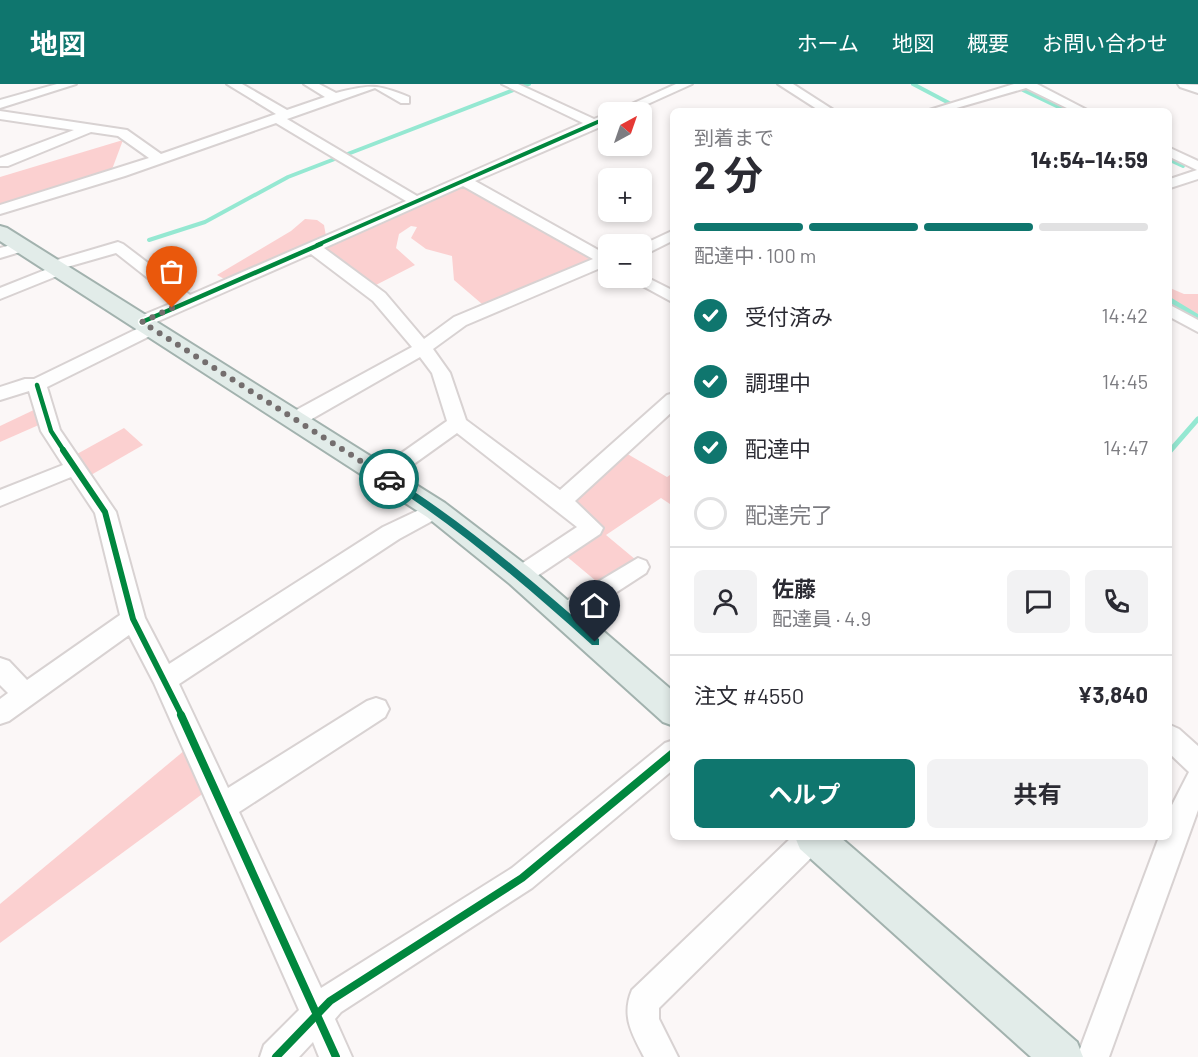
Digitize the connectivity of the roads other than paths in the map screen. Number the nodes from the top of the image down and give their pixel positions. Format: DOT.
graph roads {
  1 [pos="70,84"];
  2 [pos="233,84"];
  3 [pos="310,84"];
  4 [pos="375,84"];
  5 [pos="508,84"];
  6 [pos="686,84"];
  7 [pos="784,84"];
  8 [pos="1027,84"];
  9 [pos="1184,84"];
  10 [pos="1198,89"];
  11 [pos="335,98"];
  12 [pos="405,100"];
  13 [pos="644,102"];
  14 [pos="0,104"];
  15 [pos="824,108"];
  16 [pos="943,108"];
  17 [pos="1077,108"];
  18 [pos="282,116"];
  19 [pos="4,118"];
  20 [pos="598,122"];
  21 [pos="62,123"];
  22 [pos="595,124"];
  23 [pos="91,127"];
  24 [pos="31,136"];
  25 [pos="136,143"];
  26 [pos="1172,153"];
  27 [pos="159,159"];
  28 [pos="0,162"];
  29 [pos="1198,166"];
  30 [pos="120,173"];
  31 [pos="1198,174"];
  32 [pos="464,181"];
  33 [pos="1172,183"];
  34 [pos="417,201"];
  35 [pos="0,210"];
  36 [pos="0,232"];
  37 [pos="670,236"];
  38 [pos="25,246"];
  39 [pos="311,246"];
  40 [pos="652,246"];
  41 [pos="0,253"];
  42 [pos="598,256"];
  43 [pos="598,265"];
  44 [pos="58,267"];
  45 [pos="652,286"];
  46 [pos="0,294"];
  47 [pos="670,296"];
  48 [pos="188,301"];
  49 [pos="1172,311"];
  50 [pos="147,325"];
  51 [pos="1198,327"];
  52 [pos="423,348"];
  53 [pos="37,385"];
  54 [pos="0,394"];
  55 [pos="670,403"];
  56 [pos="296,419"];
  57 [pos="457,423"];
  58 [pos="75,468"];
  59 [pos="383,476"];
  60 [pos="0,498"];
  61 [pos="561,501"];
  62 [pos="436,510"];
  63 [pos="638,567"];
  64 [pos="520,576"];
  65 [pos="564,614"];
  66 [pos="134,619"];
  67 [pos="0,668"];
  68 [pos="165,680"];
  69 [pos="25,695"];
  70 [pos="670,708"];
  71 [pos="376,709"];
  72 [pos="0,713"];
  73 [pos="1172,739"];
  74 [pos="670,755"];
  75 [pos="1198,763"];
  76 [pos="1198,781"];
  77 [pos="223,807"];
  78 [pos="1172,839"];
  79 [pos="810,840"];
  80 [pos="816,840"];
  81 [pos="1172,840"];
  82 [pos="316,1015"];
  83 [pos="1043,1051"];
  84 [pos="276,1057"];
  85 [pos="336,1057"];
  86 [pos="662,1057"];
  87 [pos="1093,1057"];
  1 -- 14 [label="street"];
  2 -- 18 [label="street"];
  3 -- 11 [label="street"];
  4 -- 11 [label="street"];
  4 -- 12 [label="street"];
  5 -- 22 [label="street"];
  6 -- 13 [label="street"];
  7 -- 15 [label="street"];
  8 -- 16 [label="street"];
  8 -- 17 [label="street"];
  9 -- 10 [label="street"];
  11 -- 18 [label="street"];
  18 -- 27 [label="street"];
  18 -- 34 [label="street"];
  19 -- 21 [label="street"];
  20 -- 22 [label="street"];
  21 -- 23 [label="street"];
  21 -- 24 [label="street"];
  22 -- 32 [label="street"];
  23 -- 25 [label="street"];
  23 -- 28 [label="street"];
  25 -- 27 [label="street"];
  25 -- 30 [label="street"];
  26 -- 29 [label="street"];
  27 -- 30 [label="street"];
  30 -- 35 [label="street"];
  31 -- 33 [label="street"];
  32 -- 34 [label="street"];
  32 -- 42 [label="street"];
  34 -- 39 [label="street"];
  36 -- 38 [label="main road"];
  37 -- 40 [label="street"];
  38 -- 41 [label="street"];
  38 -- 44 [label="main road"];
  39 -- 48 [label="street"];
  39 -- 52 [label="street"];
  43 -- 52 [label="street"];
  44 -- 46 [label="street"];
  44 -- 48 [label="street"];
  44 -- 50 [label="main road"];
  45 -- 47 [label="street"];
  48 -- 50 [label="street"];
  49 -- 51 [label="street"];
  50 -- 53 [label="street"];
  50 -- 56 [label="main road"];
  52 -- 56 [label="street"];
  52 -- 57 [label="street"];
  53 -- 54 [label="street"];
  53 -- 58 [label="street"];
  55 -- 61 [label="street"];
  56 -- 59 [label="main road"];
  57 -- 59 [label="street"];
  57 -- 61 [label="street"];
  58 -- 60 [label="street"];
  58 -- 66 [label="street"];
  59 -- 62 [label="main road"];
  61 -- 64 [label="street"];
  62 -- 64 [label="main road"];
  62 -- 68 [label="street"];
  63 -- 65 [label="street"];
  64 -- 65 [label="main road"];
  65 -- 70 [label="main road"];
  66 -- 68 [label="street"];
  66 -- 69 [label="street"];
  67 -- 69 [label="street"];
  68 -- 77 [label="street"];
  69 -- 72 [label="street"];
  71 -- 77 [label="street"];
  73 -- 75 [label="street"];
  74 -- 82 [label="street"];
  76 -- 78 [label="street"];
  77 -- 82 [label="street"];
  79 -- 86 [label="street"];
  80 -- 83 [label="main road"];
  81 -- 87 [label="street"];
  82 -- 84 [label="street"];
  82 -- 85 [label="street"];
}
